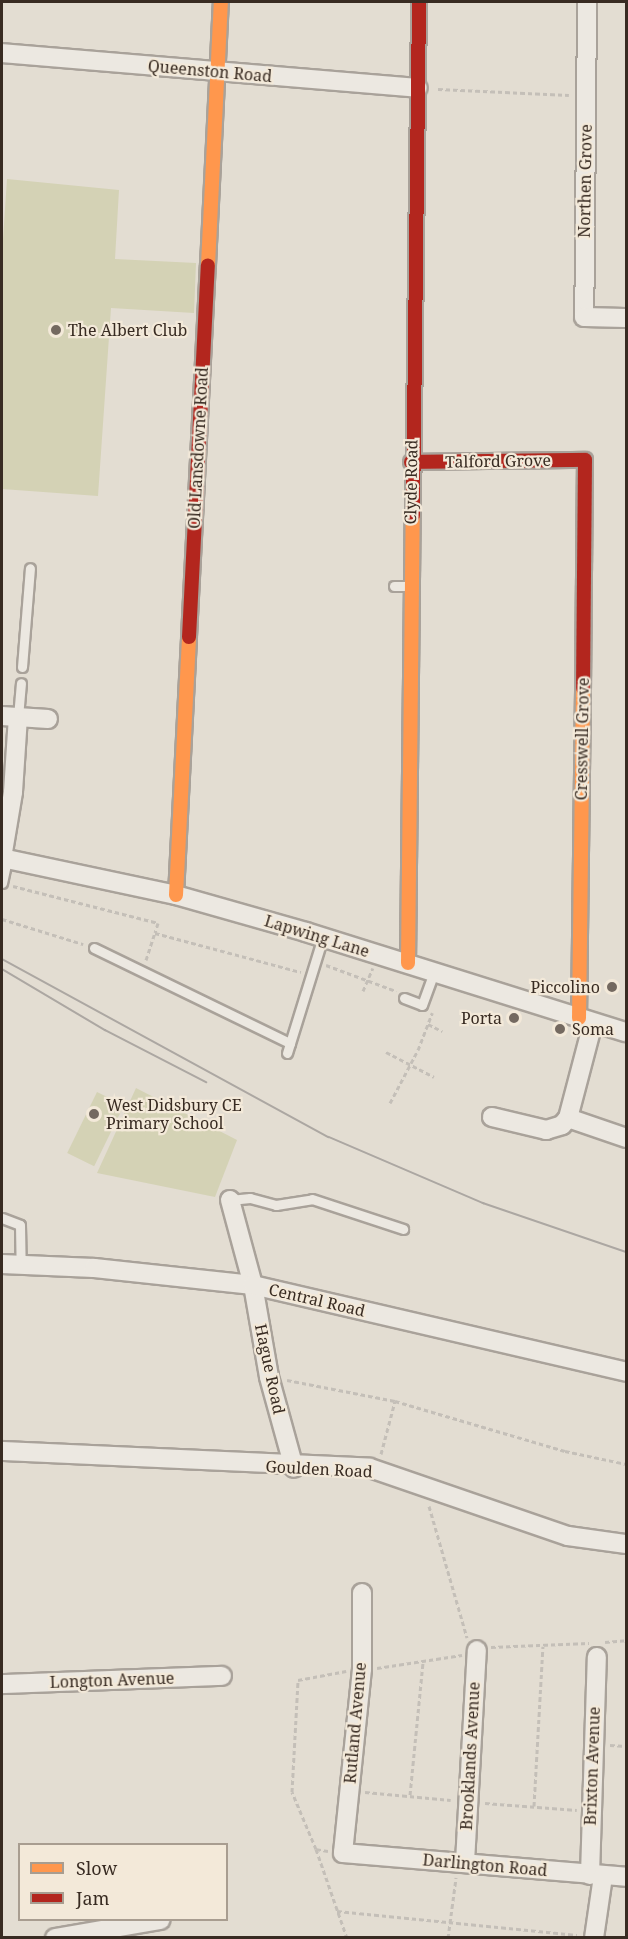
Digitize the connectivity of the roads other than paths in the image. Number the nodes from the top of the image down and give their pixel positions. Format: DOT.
graph roads {
  1 [pos="221,2"];
  2 [pos="419,2"];
  3 [pos="587,2"];
  4 [pos="2,53"];
  5 [pos="216,72"];
  6 [pos="418,88"];
  7 [pos="627,318"];
  8 [pos="585,460"];
  9 [pos="411,462"];
  10 [pos="30,568"];
  11 [pos="394,586"];
  12 [pos="410,586"];
  13 [pos="22,667"];
  14 [pos="21,683"];
  15 [pos="10,717"];
  16 [pos="48,719"];
  17 [pos="3,859"];
  18 [pos="2,883"];
  19 [pos="176,895"];
  20 [pos="323,937"];
  21 [pos="94,948"];
  22 [pos="408,963"];
  23 [pos="434,972"];
  24 [pos="404,999"];
  25 [pos="586,1021"];
  26 [pos="627,1032"];
  27 [pos="492,1117"];
  28 [pos="568,1118"];
  29 [pos="627,1138"];
  30 [pos="230,1200"];
  31 [pos="2,1218"];
  32 [pos="403,1229"];
  33 [pos="2,1264"];
  34 [pos="21,1264"];
  35 [pos="253,1285"];
  36 [pos="627,1372"];
  37 [pos="2,1451"];
  38 [pos="294,1468"];
  39 [pos="627,1544"];
  40 [pos="362,1593"];
  41 [pos="474,1652"];
  42 [pos="597,1657"];
  43 [pos="222,1676"];
  44 [pos="2,1684"];
  45 [pos="343,1853"];
  46 [pos="462,1861"];
  47 [pos="596,1875"];
  48 [pos="627,1877"];
  49 [pos="153,1921"];
  50 [pos="594,1937"];
  51 [pos="55,1938"];
  1 -- 5 [label="street, Old Lansdowne Road"];
  2 -- 6 [label="street, Clyde Road"];
  3 -- 7 [label="street, Northen Grove"];
  4 -- 5 [label="street, Queenston Road"];
  5 -- 6 [label="street, Queenston Road"];
  5 -- 19 [label="street, Old Lansdowne Road"];
  6 -- 9 [label="street, Clyde Road"];
  8 -- 9 [label="street, Talford Grove"];
  8 -- 25 [label="street, Cresswell Grove"];
  9 -- 12 [label="street, Clyde Road"];
  10 -- 13 [label="lane"];
  11 -- 12 [label="lane"];
  12 -- 22 [label="street, Clyde Road"];
  14 -- 15 [label="lane"];
  15 -- 16 [label="street"];
  15 -- 17 [label="street"];
  17 -- 18 [label="lane"];
  17 -- 19 [label="street, Lapwing Lane"];
  19 -- 20 [label="street, Lapwing Lane"];
  20 -- 21 [label="lane"];
  20 -- 22 [label="street, Lapwing Lane"];
  22 -- 23 [label="street, Lapwing Lane"];
  23 -- 24 [label="lane"];
  23 -- 25 [label="street, Lapwing Lane"];
  25 -- 26 [label="street, Lapwing Lane"];
  25 -- 28 [label="street"];
  27 -- 28 [label="street"];
  28 -- 29 [label="street"];
  30 -- 32 [label="lane"];
  30 -- 35 [label="street, Hague Road"];
  31 -- 34 [label="lane"];
  33 -- 34 [label="street, Central Road"];
  34 -- 35 [label="street, Central Road"];
  35 -- 36 [label="street, Central Road"];
  35 -- 38 [label="street, Hague Road"];
  37 -- 38 [label="street, Goulden Road"];
  38 -- 39 [label="street, Goulden Road"];
  40 -- 45 [label="street, Rutland Avenue"];
  41 -- 46 [label="street, Brooklands Avenue"];
  42 -- 47 [label="street, Brixton Avenue"];
  43 -- 44 [label="street, Longton Avenue"];
  45 -- 46 [label="street, Darlington Road"];
  46 -- 47 [label="street, Darlington Road"];
  47 -- 48 [label="street, Darlington Road"];
  47 -- 50 [label="street, Brixton Avenue"];
  49 -- 51 [label="street"];
}
